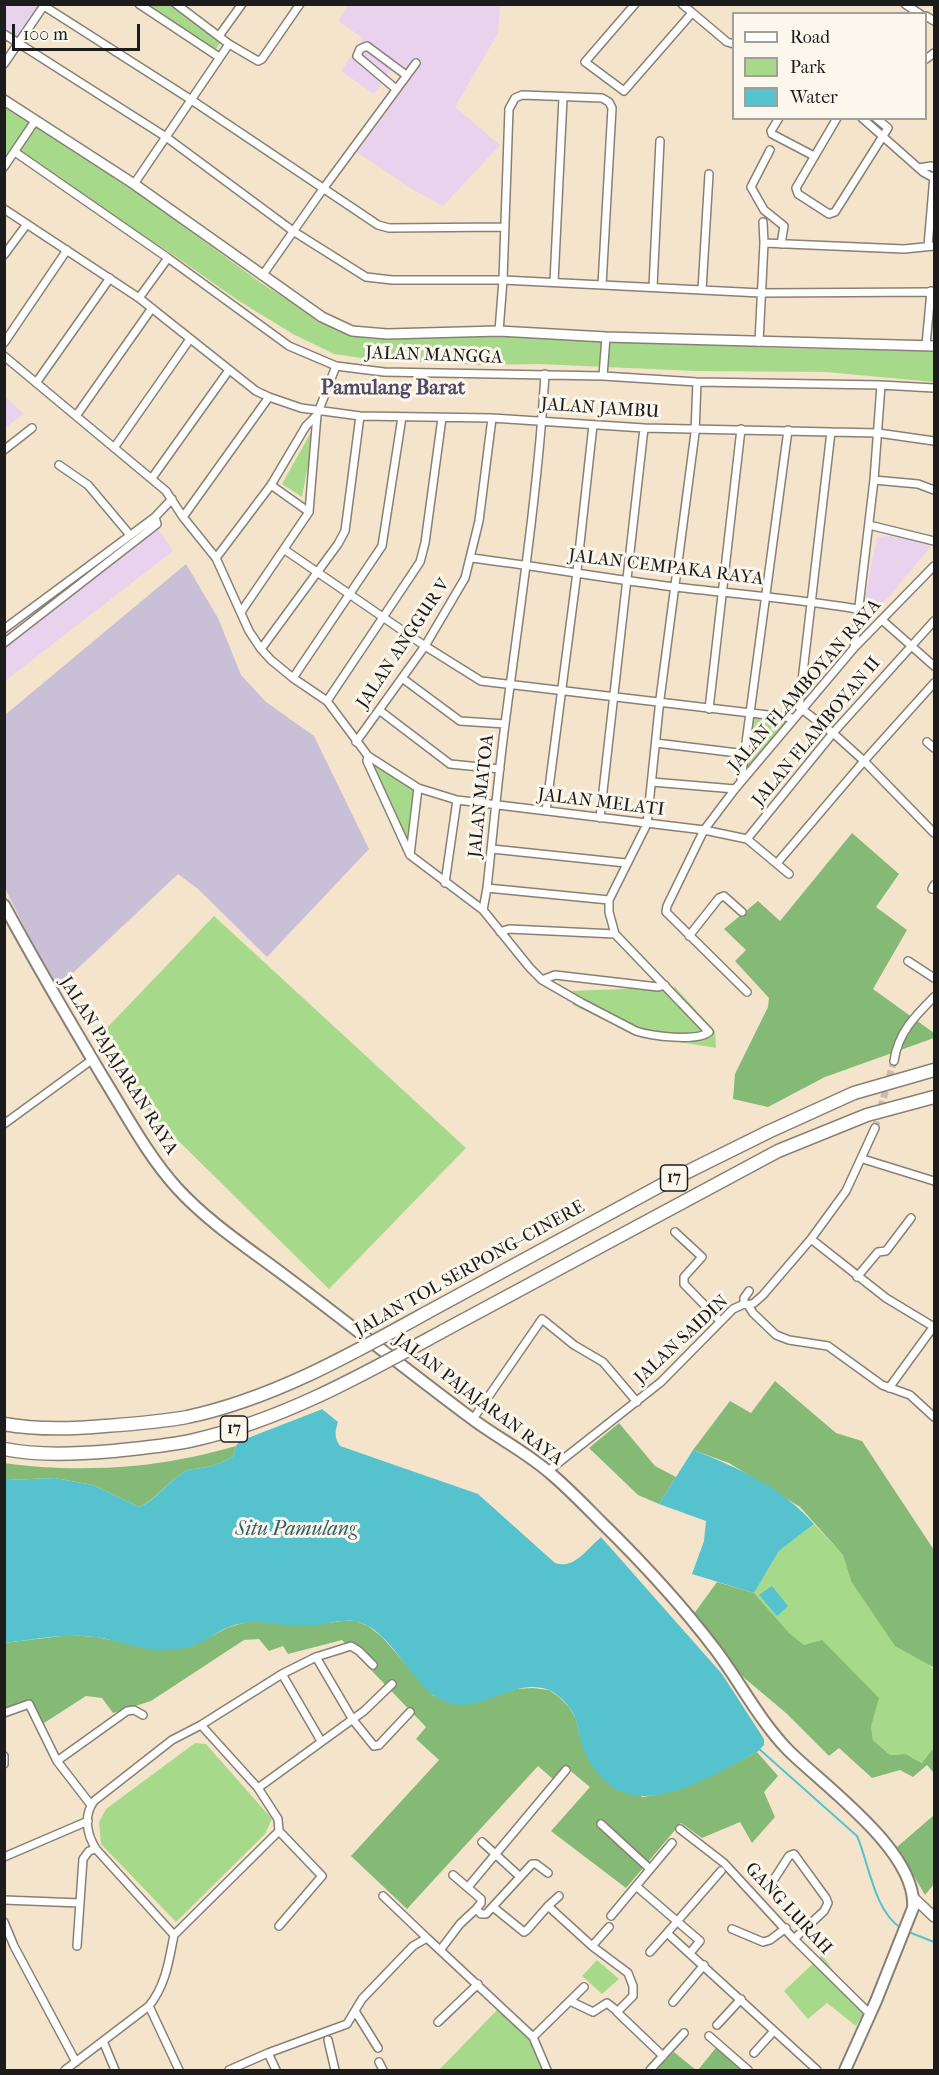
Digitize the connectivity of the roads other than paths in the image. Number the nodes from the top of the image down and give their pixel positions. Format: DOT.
graph roads {
  1 [pos="139,4"];
  2 [pos="242,4"];
  3 [pos="300,4"];
  4 [pos="635,4"];
  5 [pos="682,4"];
  6 [pos="904,4"];
  7 [pos="45,5"];
  8 [pos="176,5"];
  9 [pos="918,12"];
  10 [pos="692,13"];
  11 [pos="4,34"];
  12 [pos="219,36"];
  13 [pos="732,43"];
  14 [pos="19,44"];
  15 [pos="229,44"];
  16 [pos="219,57"];
  17 [pos="416,63"];
  18 [pos="4,64"];
  19 [pos="406,75"];
  20 [pos="396,89"];
  21 [pos="563,98"];
  22 [pos="190,99"];
  23 [pos="4,100"];
  24 [pos="778,120"];
  25 [pos="836,120"];
  26 [pos="864,120"];
  27 [pos="878,120"];
  28 [pos="35,122"];
  29 [pos="882,136"];
  30 [pos="166,137"];
  31 [pos="660,141"];
  32 [pos="770,150"];
  33 [pos="15,152"];
  34 [pos="814,156"];
  35 [pos="4,167"];
  36 [pos="919,168"];
  37 [pos="934,168"];
  38 [pos="709,174"];
  39 [pos="934,177"];
  40 [pos="134,184"];
  41 [pos="322,189"];
  42 [pos="4,209"];
  43 [pos="763,222"];
  44 [pos="27,224"];
  45 [pos="504,227"];
  46 [pos="293,231"];
  47 [pos="764,243"];
  48 [pos="781,244"];
  49 [pos="931,246"];
  50 [pos="68,250"];
  51 [pos="4,255"];
  52 [pos="168,258"];
  53 [pos="262,276"];
  54 [pos="110,278"];
  55 [pos="503,280"];
  56 [pos="554,282"];
  57 [pos="602,285"];
  58 [pos="652,287"];
  59 [pos="702,290"];
  60 [pos="933,292"];
  61 [pos="761,293"];
  62 [pos="139,298"];
  63 [pos="152,308"];
  64 [pos="499,331"];
  65 [pos="606,337"];
  66 [pos="190,339"];
  67 [pos="759,342"];
  68 [pos="4,343"];
  69 [pos="930,345"];
  70 [pos="4,356"];
  71 [pos="336,366"];
  72 [pos="229,370"];
  73 [pos="546,374"];
  74 [pos="603,376"];
  75 [pos="697,382"];
  76 [pos="36,383"];
  77 [pos="881,385"];
  78 [pos="934,388"];
  79 [pos="268,397"];
  80 [pos="318,413"];
  81 [pos="76,416"];
  82 [pos="360,416"];
  83 [pos="402,417"];
  84 [pos="442,418"];
  85 [pos="492,418"];
  86 [pos="543,420"];
  87 [pos="593,425"];
  88 [pos="32,428"];
  89 [pos="644,428"];
  90 [pos="695,429"];
  91 [pos="741,429"];
  92 [pos="788,430"];
  93 [pos="831,432"];
  94 [pos="878,433"];
  95 [pos="934,441"];
  96 [pos="114,448"];
  97 [pos="4,450"];
  98 [pos="59,465"];
  99 [pos="152,478"];
  100 [pos="873,480"];
  101 [pos="271,485"];
  102 [pos="934,490"];
  103 [pos="172,499"];
  104 [pos="309,512"];
  105 [pos="155,517"];
  106 [pos="183,517"];
  107 [pos="869,525"];
  108 [pos="130,535"];
  109 [pos="934,541"];
  110 [pos="285,550"];
  111 [pos="216,558"];
  112 [pos="471,558"];
  113 [pos="526,564"];
  114 [pos="934,566"];
  115 [pos="318,572"];
  116 [pos="576,572"];
  117 [pos="71,579"];
  118 [pos="626,580"];
  119 [pos="77,586"];
  120 [pos="675,587"];
  121 [pos="724,591"];
  122 [pos="350,594"];
  123 [pos="765,596"];
  124 [pos="811,602"];
  125 [pos="40,603"];
  126 [pos="857,609"];
  127 [pos="46,610"];
  128 [pos="241,612"];
  129 [pos="383,618"];
  130 [pos="882,620"];
  131 [pos="934,621"];
  132 [pos="4,629"];
  133 [pos="4,643"];
  134 [pos="425,646"];
  135 [pos="911,646"];
  136 [pos="854,648"];
  137 [pos="261,649"];
  138 [pos="934,666"];
  139 [pos="293,678"];
  140 [pos="402,678"];
  141 [pos="934,683"];
  142 [pos="511,684"];
  143 [pos="561,690"];
  144 [pos="612,697"];
  145 [pos="327,701"];
  146 [pos="659,703"];
  147 [pos="709,709"];
  148 [pos="801,709"];
  149 [pos="379,710"];
  150 [pos="750,714"];
  151 [pos="793,718"];
  152 [pos="505,724"];
  153 [pos="833,733"];
  154 [pos="356,742"];
  155 [pos="927,742"];
  156 [pos="656,743"];
  157 [pos="934,748"];
  158 [pos="746,754"];
  159 [pos="368,756"];
  160 [pos="864,761"];
  161 [pos="500,769"];
  162 [pos="652,782"];
  163 [pos="738,786"];
  164 [pos="418,788"];
  165 [pos="457,800"];
  166 [pos="496,806"];
  167 [pos="546,812"];
  168 [pos="600,818"];
  169 [pos="647,824"];
  170 [pos="704,830"];
  171 [pos="934,832"];
  172 [pos="747,839"];
  173 [pos="492,849"];
  174 [pos="410,855"];
  175 [pos="778,862"];
  176 [pos="627,863"];
  177 [pos="789,874"];
  178 [pos="445,883"];
  179 [pos="487,888"];
  180 [pos="609,900"];
  181 [pos="4,905"];
  182 [pos="483,910"];
  183 [pos="742,912"];
  184 [pos="500,932"];
  185 [pos="615,934"];
  186 [pos="689,936"];
  187 [pos="908,961"];
  188 [pos="934,978"];
  189 [pos="542,980"];
  190 [pos="665,985"];
  191 [pos="747,992"];
  192 [pos="934,997"];
  193 [pos="93,1059"];
  194 [pos="894,1061"];
  195 [pos="934,1070"];
  196 [pos="934,1097"];
  197 [pos="4,1124"];
  198 [pos="875,1128"];
  199 [pos="863,1159"];
  200 [pos="934,1181"];
  201 [pos="911,1218"];
  202 [pos="675,1232"];
  203 [pos="810,1239"];
  204 [pos="857,1277"];
  205 [pos="749,1291"];
  206 [pos="746,1304"];
  207 [pos="720,1321"];
  208 [pos="934,1326"];
  209 [pos="889,1388"];
  210 [pos="637,1401"];
  211 [pos="934,1416"];
  212 [pos="473,1419"];
  213 [pos="4,1424"];
  214 [pos="4,1449"];
  215 [pos="548,1471"];
  216 [pos="316,1657"];
  217 [pos="373,1665"];
  218 [pos="282,1674"];
  219 [pos="392,1684"];
  220 [pos="410,1712"];
  221 [pos="4,1713"];
  222 [pos="143,1715"];
  223 [pos="353,1720"];
  224 [pos="201,1725"];
  225 [pos="321,1741"];
  226 [pos="4,1756"];
  227 [pos="57,1761"];
  228 [pos="4,1764"];
  229 [pos="566,1770"];
  230 [pos="258,1788"];
  231 [pos="91,1805"];
  232 [pos="88,1821"];
  233 [pos="601,1824"];
  234 [pos="680,1829"];
  235 [pos="279,1831"];
  236 [pos="482,1842"];
  237 [pos="672,1843"];
  238 [pos="96,1850"];
  239 [pos="496,1855"];
  240 [pos="4,1857"];
  241 [pos="650,1869"];
  242 [pos="721,1871"];
  243 [pos="518,1874"];
  244 [pos="548,1874"];
  245 [pos="453,1875"];
  246 [pos="636,1886"];
  247 [pos="468,1887"];
  248 [pos="769,1887"];
  249 [pos="383,1896"];
  250 [pos="559,1896"];
  251 [pos="914,1898"];
  252 [pos="4,1900"];
  253 [pos="80,1903"];
  254 [pos="549,1906"];
  255 [pos="493,1907"];
  256 [pos="476,1909"];
  257 [pos="611,1916"];
  258 [pos="934,1917"];
  259 [pos="678,1921"];
  260 [pos="4,1922"];
  261 [pos="279,1926"];
  262 [pos="609,1927"];
  263 [pos="786,1928"];
  264 [pos="732,1929"];
  265 [pos="667,1933"];
  266 [pos="174,1935"];
  267 [pos="427,1938"];
  268 [pos="794,1939"];
  269 [pos="77,1946"];
  270 [pos="592,1946"];
  271 [pos="441,1949"];
  272 [pos="650,1952"];
  273 [pos="690,1953"];
  274 [pos="704,1965"];
  275 [pos="478,1984"];
  276 [pos="584,1987"];
  277 [pos="741,1999"];
  278 [pos="570,2001"];
  279 [pos="673,2002"];
  280 [pos="149,2006"];
  281 [pos="355,2011"];
  282 [pos="617,2011"];
  283 [pos="870,2014"];
  284 [pos="438,2022"];
  285 [pos="717,2025"];
  286 [pos="773,2032"];
  287 [pos="684,2033"];
  288 [pos="709,2036"];
  289 [pos="533,2037"];
  290 [pos="328,2040"];
  291 [pos="103,2041"];
  292 [pos="378,2048"];
  293 [pos="754,2053"];
  294 [pos="268,2054"];
  295 [pos="663,2056"];
  296 [pos="76,2062"];
  297 [pos="379,2062"];
  298 [pos="65,2070"];
  299 [pos="115,2070"];
  300 [pos="179,2070"];
  301 [pos="229,2070"];
  302 [pos="276,2070"];
  303 [pos="335,2070"];
  304 [pos="383,2070"];
  305 [pos="547,2070"];
  306 [pos="650,2070"];
  307 [pos="748,2070"];
  308 [pos="818,2070"];
  309 [pos="847,2070"];
  1 -- 16 [label="street"];
  2 -- 12 [label="street"];
  3 -- 15 [label="street"];
  4 -- 10 [label="street"];
  5 -- 10 [label="street"];
  6 -- 9 [label="street"];
  7 -- 14 [label="street"];
  7 -- 22 [label="street"];
  8 -- 12 [label="street"];
  10 -- 13 [label="street"];
  11 -- 14 [label="street"];
  12 -- 15 [label="street"];
  14 -- 18 [label="street"];
  14 -- 30 [label="street"];
  15 -- 16 [label="street"];
  16 -- 22 [label="street"];
  17 -- 19 [label="street"];
  19 -- 20 [label="street"];
  19 -- 20 [label="street"];
  20 -- 41 [label="street"];
  21 -- 45 [label="street"];
  21 -- 56 [label="street"];
  21 -- 57 [label="street"];
  22 -- 30 [label="street"];
  22 -- 41 [label="street"];
  23 -- 28 [label="street"];
  24 -- 34 [label="street"];
  25 -- 34 [label="street"];
  26 -- 29 [label="street"];
  27 -- 29 [label="street"];
  28 -- 33 [label="street"];
  28 -- 40 [label="street"];
  29 -- 34 [label="street"];
  29 -- 36 [label="street"];
  30 -- 40 [label="street"];
  30 -- 46 [label="street"];
  31 -- 58 [label="street"];
  32 -- 48 [label="street"];
  33 -- 35 [label="street"];
  33 -- 52 [label="street, JALAN MANGGA"];
  36 -- 37 [label="street"];
  36 -- 39 [label="street"];
  38 -- 59 [label="street"];
  39 -- 49 [label="street"];
  40 -- 53 [label="street"];
  41 -- 45 [label="street"];
  41 -- 46 [label="street"];
  42 -- 44 [label="street, JALAN JAMBU"];
  43 -- 47 [label="street"];
  44 -- 50 [label="street, JALAN JAMBU"];
  44 -- 51 [label="street"];
  45 -- 55 [label="street"];
  46 -- 53 [label="street"];
  46 -- 55 [label="street"];
  47 -- 48 [label="street"];
  47 -- 61 [label="street"];
  48 -- 49 [label="street"];
  50 -- 54 [label="street, JALAN JAMBU"];
  50 -- 68 [label="street"];
  52 -- 62 [label="street"];
  52 -- 71 [label="street, JALAN MANGGA"];
  53 -- 64 [label="street"];
  54 -- 62 [label="street, JALAN JAMBU"];
  54 -- 76 [label="street"];
  55 -- 56 [label="street"];
  55 -- 64 [label="street"];
  56 -- 57 [label="street"];
  57 -- 58 [label="street"];
  58 -- 59 [label="street"];
  59 -- 61 [label="street"];
  60 -- 61 [label="street"];
  60 -- 69 [label="street"];
  61 -- 67 [label="street"];
  62 -- 63 [label="street, JALAN JAMBU"];
  63 -- 66 [label="street, JALAN JAMBU"];
  63 -- 81 [label="street"];
  64 -- 65 [label="street"];
  65 -- 67 [label="street"];
  65 -- 74 [label="street"];
  66 -- 72 [label="street, JALAN JAMBU"];
  66 -- 96 [label="street"];
  67 -- 69 [label="street"];
  70 -- 76 [label="street"];
  71 -- 73 [label="street, JALAN MANGGA"];
  71 -- 80 [label="street"];
  72 -- 79 [label="street, JALAN JAMBU"];
  72 -- 99 [label="street"];
  73 -- 74 [label="street, JALAN MANGGA"];
  73 -- 86 [label="street"];
  74 -- 75 [label="street, JALAN MANGGA"];
  75 -- 77 [label="street, JALAN MANGGA"];
  75 -- 90 [label="street"];
  76 -- 81 [label="street"];
  77 -- 78 [label="street, JALAN MANGGA"];
  77 -- 94 [label="street"];
  79 -- 80 [label="street, JALAN JAMBU"];
  79 -- 106 [label="street"];
  80 -- 82 [label="street, JALAN JAMBU"];
  80 -- 101 [label="street"];
  80 -- 104 [label="street"];
  81 -- 96 [label="street"];
  82 -- 83 [label="street, JALAN JAMBU"];
  82 -- 115 [label="street"];
  83 -- 84 [label="street, JALAN JAMBU"];
  83 -- 122 [label="street"];
  84 -- 85 [label="street, JALAN JAMBU"];
  84 -- 129 [label="street"];
  85 -- 86 [label="street, JALAN JAMBU"];
  85 -- 112 [label="street, JALAN ANGGUR V"];
  86 -- 87 [label="street, JALAN JAMBU"];
  86 -- 113 [label="street"];
  87 -- 89 [label="street, JALAN JAMBU"];
  87 -- 116 [label="street"];
  88 -- 97 [label="street"];
  89 -- 90 [label="street, JALAN JAMBU"];
  89 -- 118 [label="street"];
  90 -- 91 [label="street, JALAN JAMBU"];
  90 -- 120 [label="street"];
  91 -- 92 [label="street, JALAN JAMBU"];
  91 -- 121 [label="street"];
  92 -- 93 [label="street, JALAN JAMBU"];
  92 -- 123 [label="street"];
  93 -- 94 [label="street, JALAN JAMBU"];
  93 -- 124 [label="street"];
  94 -- 95 [label="street, JALAN JAMBU"];
  94 -- 100 [label="street"];
  96 -- 99 [label="street"];
  98 -- 108 [label="street"];
  99 -- 103 [label="street"];
  100 -- 102 [label="street"];
  100 -- 107 [label="street"];
  101 -- 104 [label="street"];
  101 -- 111 [label="street"];
  103 -- 105 [label="street"];
  103 -- 106 [label="street"];
  104 -- 110 [label="street"];
  105 -- 108 [label="street"];
  105 -- 119 [label="street"];
  106 -- 111 [label="street"];
  107 -- 109 [label="street"];
  107 -- 126 [label="street"];
  108 -- 117 [label="street"];
  110 -- 115 [label="street"];
  110 -- 128 [label="street"];
  111 -- 128 [label="street"];
  112 -- 113 [label="street, JALAN CEMPAKA RAYA"];
  112 -- 134 [label="street, JALAN ANGGUR V"];
  113 -- 116 [label="street, JALAN CEMPAKA RAYA"];
  113 -- 142 [label="street, JALAN MATOA"];
  114 -- 130 [label="street, JALAN FLAMBOYAN RAYA"];
  115 -- 122 [label="street"];
  115 -- 137 [label="street"];
  116 -- 118 [label="street, JALAN CEMPAKA RAYA"];
  116 -- 143 [label="street"];
  117 -- 119 [label="street"];
  117 -- 125 [label="street"];
  118 -- 120 [label="street, JALAN CEMPAKA RAYA"];
  118 -- 144 [label="street"];
  119 -- 127 [label="street"];
  120 -- 121 [label="street, JALAN CEMPAKA RAYA"];
  120 -- 146 [label="street"];
  121 -- 123 [label="street, JALAN CEMPAKA RAYA"];
  121 -- 147 [label="street"];
  122 -- 129 [label="street"];
  122 -- 139 [label="street"];
  123 -- 124 [label="street, JALAN CEMPAKA RAYA"];
  123 -- 150 [label="street"];
  124 -- 126 [label="street, JALAN CEMPAKA RAYA"];
  124 -- 148 [label="street"];
  125 -- 127 [label="street"];
  125 -- 132 [label="street"];
  126 -- 136 [label="street"];
  127 -- 133 [label="street"];
  128 -- 137 [label="street"];
  129 -- 134 [label="street"];
  129 -- 145 [label="street"];
  130 -- 135 [label="street"];
  130 -- 136 [label="street, JALAN FLAMBOYAN RAYA"];
  131 -- 135 [label="street, JALAN FLAMBOYAN II"];
  134 -- 140 [label="street, JALAN ANGGUR V"];
  134 -- 142 [label="street"];
  135 -- 138 [label="street"];
  135 -- 153 [label="street, JALAN FLAMBOYAN II"];
  136 -- 148 [label="street, JALAN FLAMBOYAN RAYA"];
  137 -- 139 [label="street"];
  139 -- 145 [label="street"];
  140 -- 149 [label="street, JALAN ANGGUR V"];
  140 -- 152 [label="street"];
  141 -- 160 [label="street"];
  142 -- 143 [label="street"];
  142 -- 152 [label="street, JALAN MATOA"];
  143 -- 144 [label="street"];
  143 -- 167 [label="street"];
  144 -- 146 [label="street"];
  144 -- 168 [label="street"];
  145 -- 154 [label="street"];
  146 -- 147 [label="street"];
  146 -- 156 [label="street"];
  147 -- 150 [label="street"];
  148 -- 151 [label="street, JALAN FLAMBOYAN RAYA"];
  148 -- 153 [label="street"];
  149 -- 154 [label="street, JALAN ANGGUR V"];
  149 -- 161 [label="street"];
  150 -- 151 [label="street"];
  150 -- 158 [label="street"];
  151 -- 163 [label="street, JALAN FLAMBOYAN RAYA"];
  152 -- 161 [label="street, JALAN MATOA"];
  153 -- 160 [label="street"];
  153 -- 172 [label="street, JALAN FLAMBOYAN II"];
  154 -- 159 [label="street"];
  155 -- 157 [label="street"];
  156 -- 158 [label="street"];
  156 -- 162 [label="street"];
  158 -- 163 [label="street"];
  159 -- 164 [label="street, JALAN MELATI"];
  159 -- 174 [label="street"];
  160 -- 171 [label="street"];
  160 -- 175 [label="street"];
  161 -- 166 [label="street, JALAN MATOA"];
  162 -- 163 [label="street"];
  162 -- 169 [label="street"];
  163 -- 170 [label="street, JALAN FLAMBOYAN RAYA"];
  164 -- 165 [label="street, JALAN MELATI"];
  164 -- 174 [label="street"];
  165 -- 166 [label="street, JALAN MELATI"];
  165 -- 178 [label="street"];
  166 -- 167 [label="street, JALAN MELATI"];
  166 -- 173 [label="street, JALAN MATOA"];
  167 -- 168 [label="street, JALAN MELATI"];
  168 -- 169 [label="street, JALAN MELATI"];
  169 -- 170 [label="street, JALAN MELATI"];
  169 -- 176 [label="street"];
  170 -- 172 [label="street, JALAN MELATI"];
  170 -- 186 [label="street, JALAN FLAMBOYAN RAYA"];
  172 -- 175 [label="street"];
  173 -- 176 [label="street"];
  173 -- 179 [label="street, JALAN MATOA"];
  174 -- 178 [label="street"];
  175 -- 177 [label="street"];
  176 -- 180 [label="street"];
  178 -- 182 [label="street"];
  179 -- 180 [label="street"];
  179 -- 182 [label="street, JALAN MATOA"];
  180 -- 185 [label="street"];
  181 -- 193 [label="main road, JALAN PAJAJARAN RAYA"];
  182 -- 184 [label="street"];
  183 -- 186 [label="street"];
  184 -- 185 [label="street"];
  184 -- 189 [label="street"];
  185 -- 190 [label="street"];
  186 -- 191 [label="street"];
  187 -- 188 [label="street"];
  189 -- 190 [label="street"];
  189 -- 190 [label="street"];
  192 -- 194 [label="street"];
  193 -- 197 [label="street"];
  193 -- 212 [label="main road, JALAN PAJAJARAN RAYA"];
  195 -- 213 [label="highway, JALAN TOL SERPONG–CINERE / 17, bridge"];
  196 -- 214 [label="highway, 17, bridge"];
  198 -- 199 [label="street, JALAN SAIDIN"];
  199 -- 200 [label="street"];
  199 -- 203 [label="street, JALAN SAIDIN"];
  201 -- 204 [label="street"];
  202 -- 207 [label="street"];
  203 -- 204 [label="street"];
  203 -- 206 [label="street, JALAN SAIDIN"];
  204 -- 208 [label="street"];
  205 -- 206 [label="street"];
  206 -- 207 [label="street, JALAN SAIDIN"];
  206 -- 209 [label="street"];
  207 -- 210 [label="street, JALAN SAIDIN"];
  208 -- 209 [label="street"];
  209 -- 211 [label="street"];
  210 -- 212 [label="street"];
  210 -- 215 [label="street, JALAN SAIDIN"];
  212 -- 215 [label="main road, JALAN PAJAJARAN RAYA"];
  215 -- 251 [label="main road, JALAN PAJAJARAN RAYA"];
  216 -- 217 [label="street"];
  216 -- 218 [label="street"];
  216 -- 223 [label="street"];
  218 -- 224 [label="street"];
  218 -- 225 [label="street"];
  219 -- 223 [label="street"];
  220 -- 223 [label="street"];
  221 -- 227 [label="street"];
  222 -- 227 [label="street"];
  223 -- 225 [label="street"];
  224 -- 230 [label="street"];
  224 -- 231 [label="street"];
  225 -- 230 [label="street"];
  226 -- 228 [label="street"];
  227 -- 231 [label="street"];
  229 -- 239 [label="street"];
  230 -- 235 [label="street"];
  231 -- 232 [label="street"];
  232 -- 238 [label="street"];
  232 -- 240 [label="street"];
  233 -- 241 [label="street"];
  234 -- 263 [label="street, GANG LURAH"];
  235 -- 261 [label="street"];
  235 -- 266 [label="street"];
  236 -- 239 [label="street"];
  237 -- 241 [label="street"];
  238 -- 253 [label="street"];
  238 -- 266 [label="street"];
  239 -- 243 [label="street"];
  239 -- 247 [label="street"];
  241 -- 246 [label="street"];
  242 -- 259 [label="street"];
  244 -- 255 [label="street"];
  245 -- 247 [label="street"];
  246 -- 257 [label="street"];
  246 -- 259 [label="street"];
  247 -- 256 [label="street"];
  248 -- 268 [label="street"];
  249 -- 267 [label="street"];
  250 -- 254 [label="street"];
  251 -- 258 [label="street"];
  251 -- 283 [label="main road"];
  252 -- 253 [label="street"];
  253 -- 269 [label="street"];
  254 -- 255 [label="street"];
  254 -- 270 [label="street"];
  255 -- 256 [label="street"];
  256 -- 271 [label="street"];
  259 -- 265 [label="street"];
  259 -- 273 [label="street"];
  260 -- 296 [label="street"];
  262 -- 270 [label="street"];
  263 -- 264 [label="street"];
  263 -- 268 [label="street, GANG LURAH"];
  265 -- 272 [label="street"];
  265 -- 273 [label="street"];
  266 -- 280 [label="street"];
  267 -- 271 [label="street"];
  267 -- 281 [label="street"];
  268 -- 283 [label="street, GANG LURAH"];
  270 -- 282 [label="street"];
  271 -- 275 [label="street"];
  273 -- 274 [label="street"];
  274 -- 277 [label="street"];
  274 -- 279 [label="street"];
  275 -- 284 [label="street"];
  275 -- 289 [label="street"];
  276 -- 278 [label="street"];
  277 -- 285 [label="street"];
  277 -- 286 [label="street"];
  278 -- 282 [label="street"];
  278 -- 289 [label="street"];
  280 -- 291 [label="street"];
  280 -- 300 [label="street"];
  281 -- 292 [label="street"];
  281 -- 294 [label="street"];
  282 -- 295 [label="street"];
  283 -- 309 [label="main road"];
  286 -- 293 [label="street"];
  286 -- 308 [label="street"];
  287 -- 295 [label="street"];
  288 -- 307 [label="street"];
  289 -- 305 [label="street"];
  290 -- 303 [label="street"];
  291 -- 296 [label="street"];
  291 -- 299 [label="street"];
  294 -- 301 [label="street"];
  294 -- 302 [label="street"];
  295 -- 306 [label="street"];
  296 -- 298 [label="street"];
  297 -- 304 [label="street"];
}
